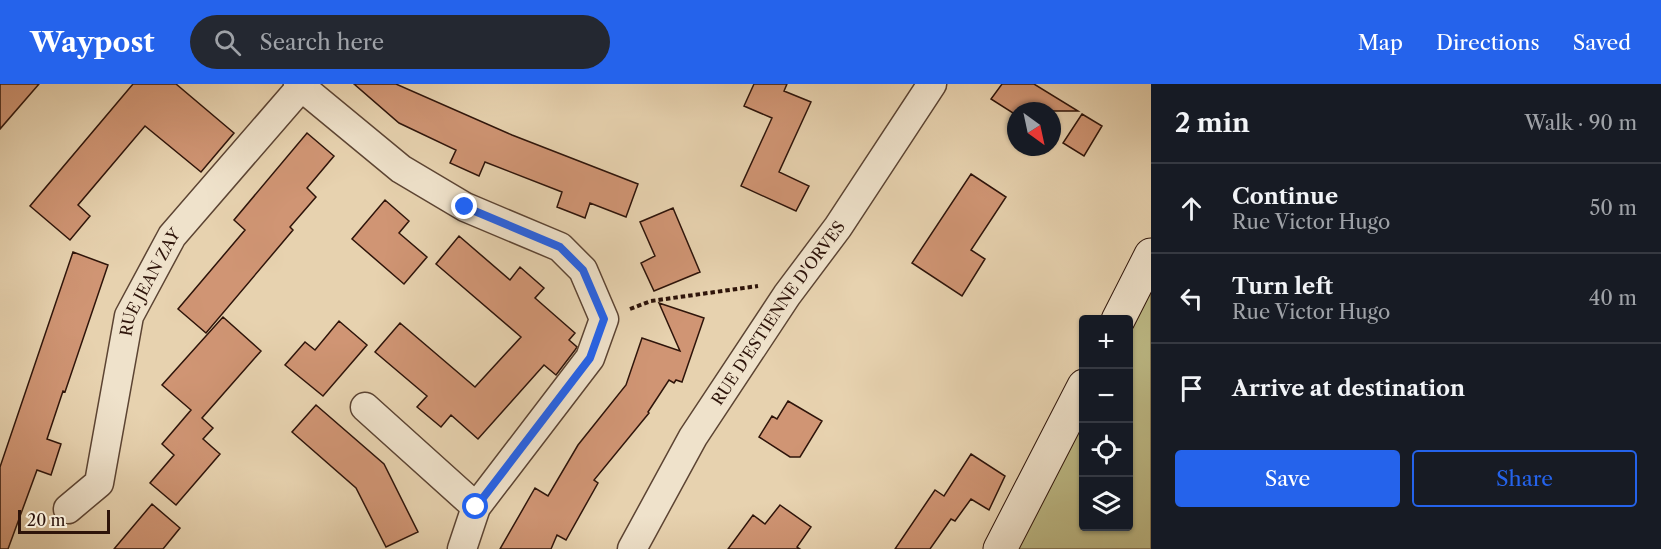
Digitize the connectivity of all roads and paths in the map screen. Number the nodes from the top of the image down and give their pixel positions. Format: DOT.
graph roads {
  1 [pos="300,85"];
  2 [pos="926,86"];
  3 [pos="1151,255"];
  4 [pos="787,295"];
  5 [pos="1121,315"];
  6 [pos="604,319"];
  7 [pos="1079,394"];
  8 [pos="364,407"];
  9 [pos="476,507"];
  10 [pos="68,509"];
  11 [pos="462,549"];
  12 [pos="632,549"];
  13 [pos="1000,549"];
  1 -- 6 [label="street"];
  1 -- 10 [label="street, RUE JEAN ZAY"];
  2 -- 4 [label="street, RUE D'ESTIENNE D'ORVES"];
  3 -- 5 [label="street"];
  4 -- 6 [label="path"];
  4 -- 12 [label="street, RUE D'ESTIENNE D'ORVES"];
  6 -- 9 [label="street"];
  7 -- 13 [label="street"];
  8 -- 9 [label="street"];
  9 -- 11 [label="street"];
}
